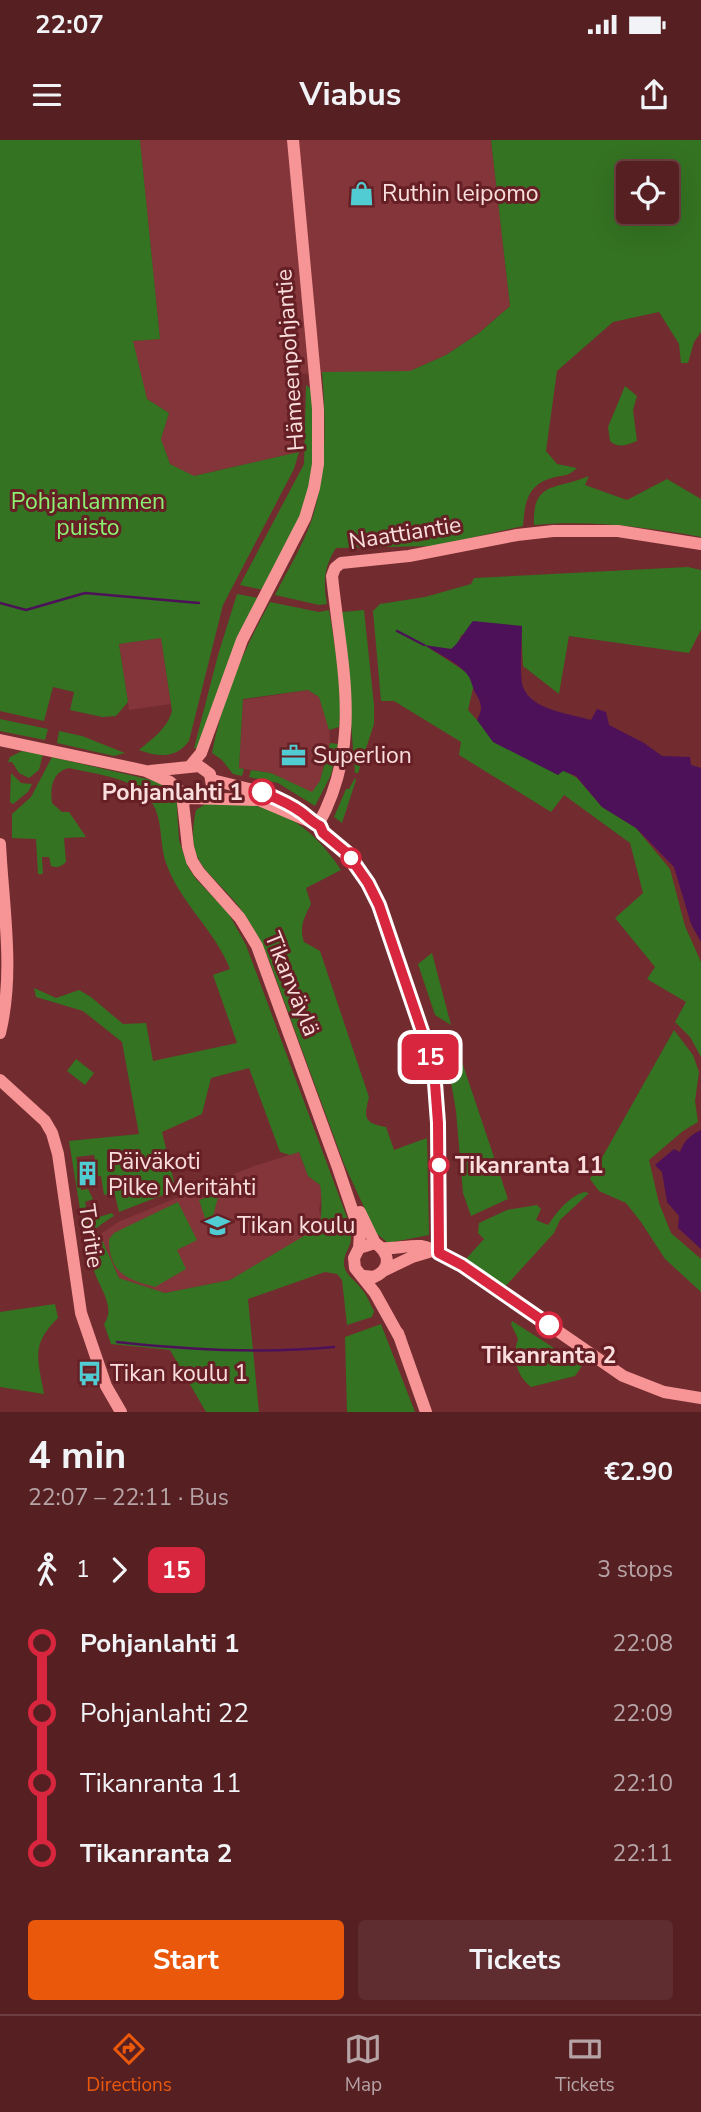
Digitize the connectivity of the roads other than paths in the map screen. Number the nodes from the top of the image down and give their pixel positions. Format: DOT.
graph roads {
  1 [pos="293,140"];
  2 [pos="701,544"];
  3 [pos="210,724"];
  4 [pos="0,740"];
  5 [pos="188,766"];
  6 [pos="146,771"];
  7 [pos="211,776"];
  8 [pos="181,792"];
  9 [pos="204,798"];
  10 [pos="315,823"];
  11 [pos="185,829"];
  12 [pos="0,844"];
  13 [pos="0,1032"];
  14 [pos="0,1080"];
  15 [pos="338,1168"];
  16 [pos="379,1246"];
  17 [pos="359,1248"];
  18 [pos="435,1252"];
  19 [pos="384,1271"];
  20 [pos="364,1276"];
  21 [pos="400,1338"];
  22 [pos="701,1398"];
  23 [pos="121,1412"];
  24 [pos="426,1412"];
  1 -- 3 [label="street, Hämeenpohjantie"];
  2 -- 10 [label="street, Naattiantie"];
  3 -- 5 [label="street, Hämeenpohjantie"];
  3 -- 7 [label="street, Hämeenpohjantie"];
  4 -- 6 [label="street"];
  5 -- 6 [label="street"];
  5 -- 7 [label="street"];
  5 -- 8 [label="street"];
  6 -- 8 [label="street"];
  7 -- 9 [label="street"];
  7 -- 10 [label="street"];
  8 -- 9 [label="street"];
  8 -- 11 [label="street, Tikanväylä"];
  9 -- 10 [label="street"];
  9 -- 11 [label="street"];
  10 -- 18 [label="street"];
  11 -- 15 [label="street, Tikanväylä"];
  12 -- 13 [label="street"];
  14 -- 23 [label="street, Toritie"];
  15 -- 16 [label="street, Tikanväylä"];
  15 -- 17 [label="street, Tikanväylä"];
  16 -- 17 [label="street"];
  16 -- 18 [label="street"];
  16 -- 19 [label="street"];
  17 -- 20 [label="street"];
  18 -- 19 [label="street"];
  18 -- 22 [label="street"];
  19 -- 20 [label="street"];
  19 -- 21 [label="street"];
  20 -- 21 [label="street"];
  21 -- 24 [label="street"];
}
